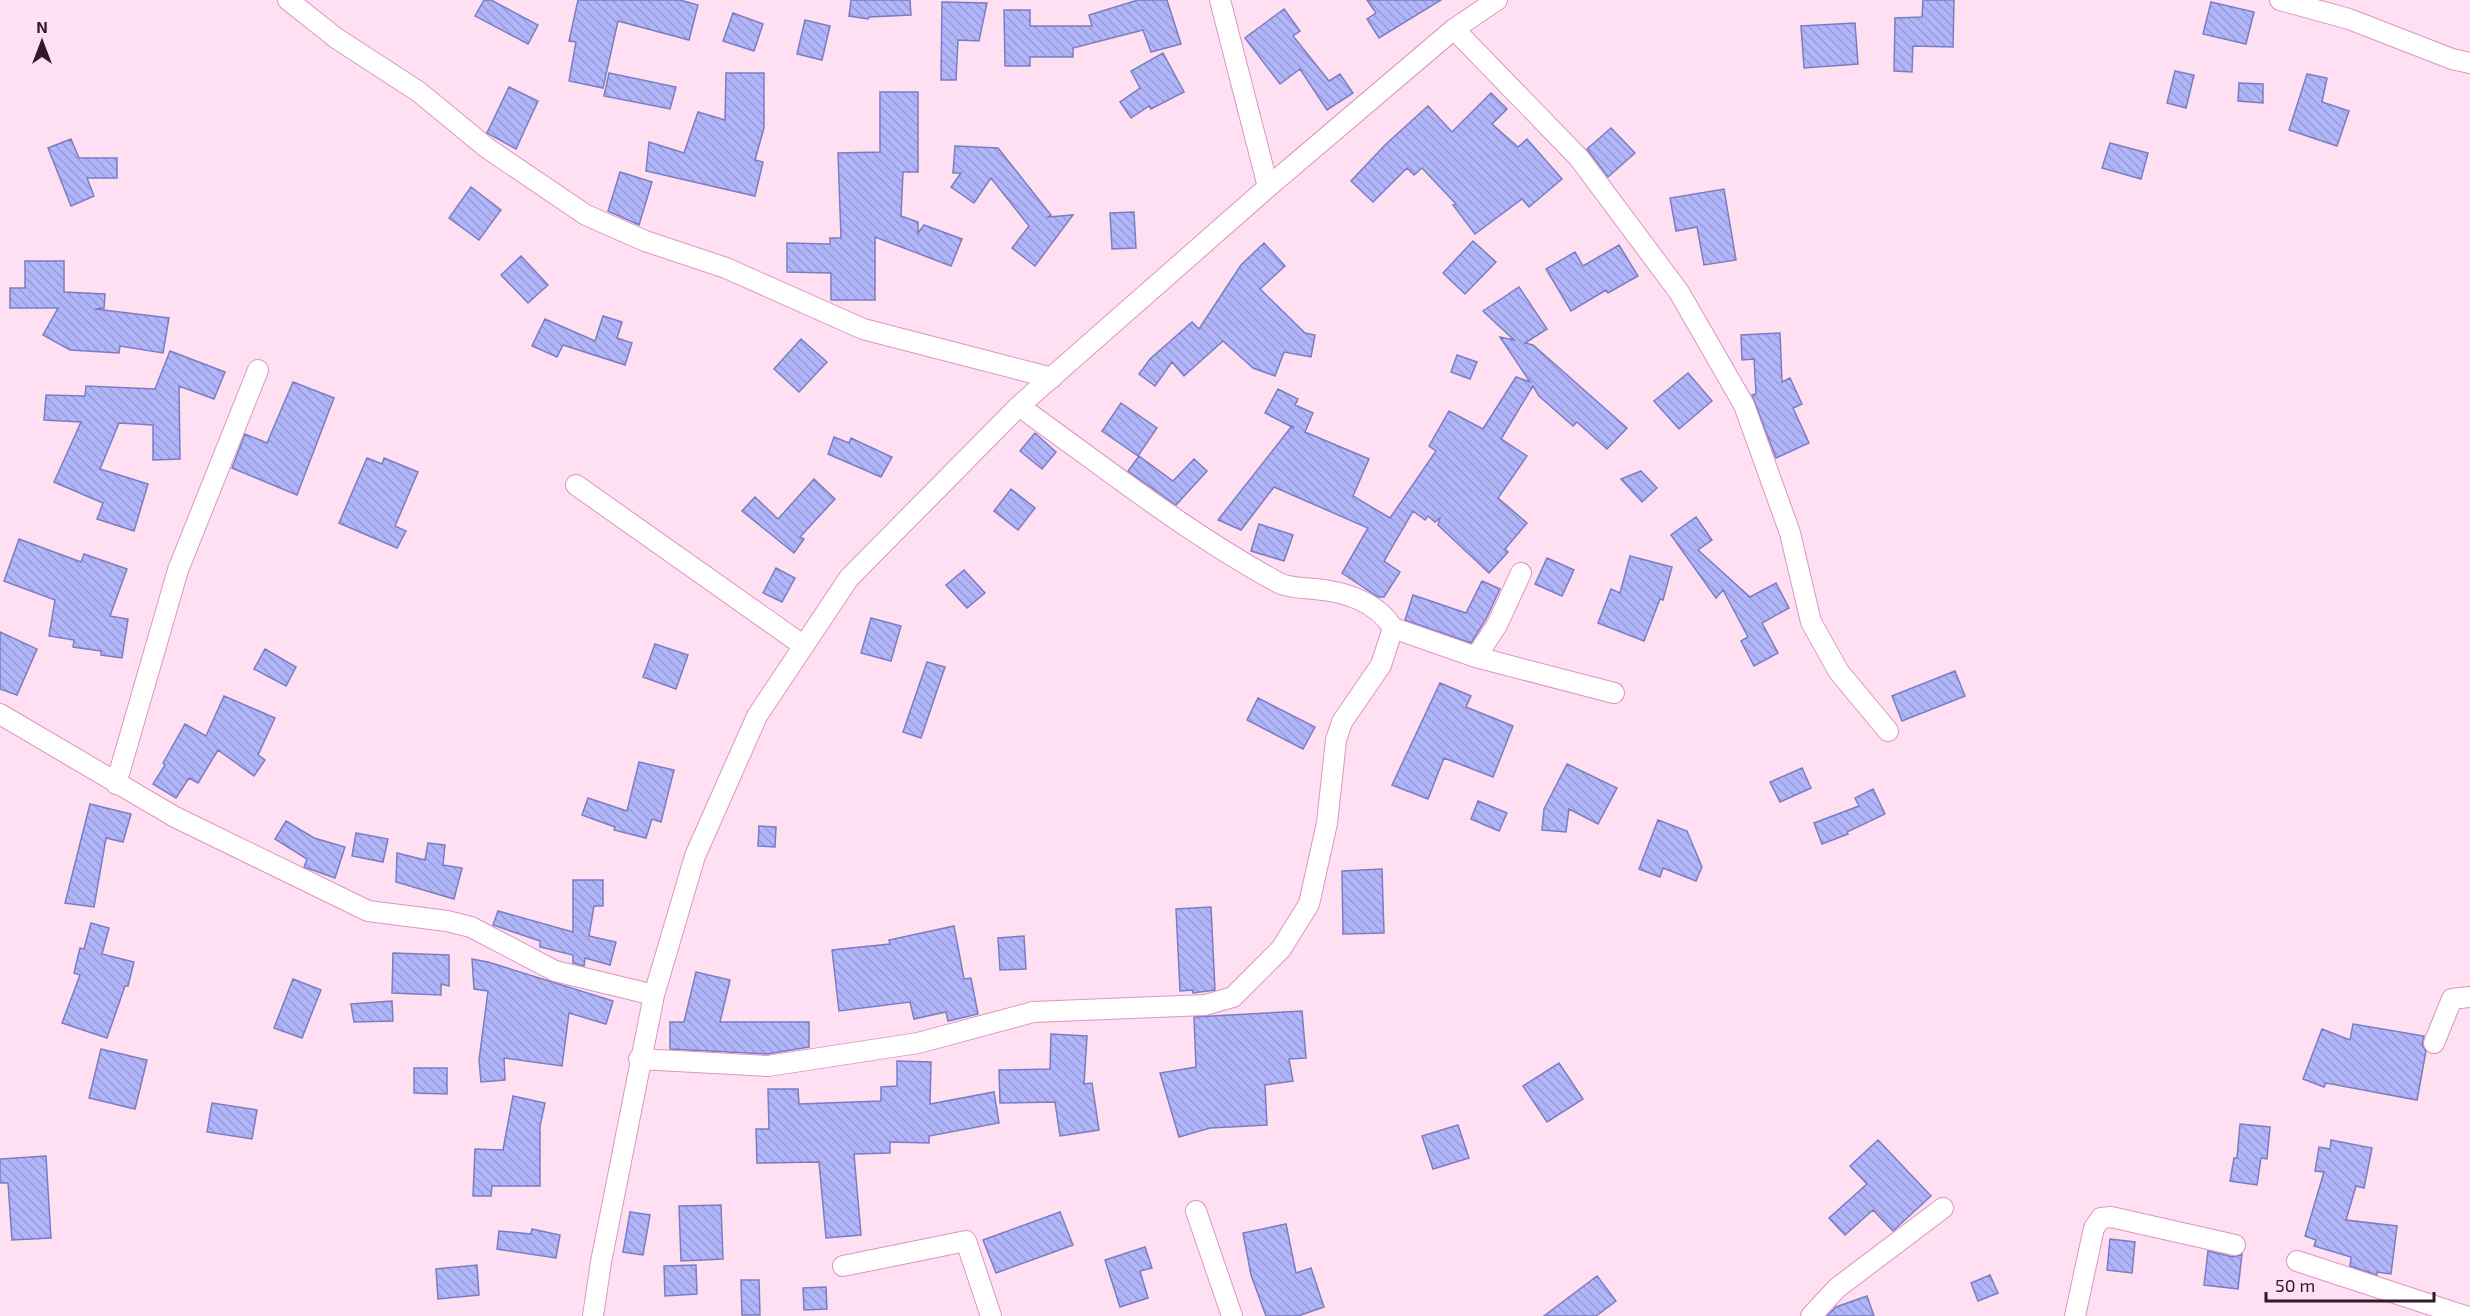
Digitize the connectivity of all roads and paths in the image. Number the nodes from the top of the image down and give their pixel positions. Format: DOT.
graph roads {
  1 [pos="288,0"];
  2 [pos="1220,0"];
  3 [pos="1497,0"];
  4 [pos="2280,0"];
  5 [pos="1454,29"];
  6 [pos="2470,63"];
  7 [pos="1268,187"];
  8 [pos="258,370"];
  9 [pos="1052,378"];
  10 [pos="1019,406"];
  11 [pos="576,485"];
  12 [pos="1521,573"];
  13 [pos="1393,628"];
  14 [pos="804,646"];
  15 [pos="1476,657"];
  16 [pos="1614,693"];
  17 [pos="0,714"];
  18 [pos="1888,731"];
  19 [pos="116,784"];
  20 [pos="654,995"];
  21 [pos="2470,997"];
  22 [pos="2434,1043"];
  23 [pos="639,1059"];
  24 [pos="1943,1208"];
  25 [pos="1196,1210"];
  26 [pos="2235,1245"];
  27 [pos="2297,1261"];
  28 [pos="843,1266"];
  29 [pos="593,1316"];
  30 [pos="992,1316"];
  31 [pos="1232,1316"];
  32 [pos="1811,1316"];
  33 [pos="2075,1316"];
  34 [pos="2465,1316"];
  1 -- 9 [label="street"];
  2 -- 7 [label="street"];
  3 -- 5 [label="street"];
  4 -- 6 [label="street"];
  5 -- 7 [label="street"];
  5 -- 18 [label="street"];
  7 -- 9 [label="street"];
  8 -- 19 [label="street"];
  9 -- 10 [label="street"];
  10 -- 13 [label="street"];
  10 -- 14 [label="street"];
  11 -- 14 [label="street"];
  12 -- 15 [label="street"];
  13 -- 15 [label="street"];
  13 -- 23 [label="street"];
  14 -- 20 [label="street"];
  15 -- 16 [label="street"];
  17 -- 19 [label="street"];
  19 -- 20 [label="street"];
  20 -- 23 [label="street"];
  21 -- 22 [label="street"];
  23 -- 29 [label="street"];
  24 -- 32 [label="street"];
  25 -- 31 [label="street"];
  26 -- 33 [label="street"];
  27 -- 34 [label="street"];
  28 -- 30 [label="street"];
}
